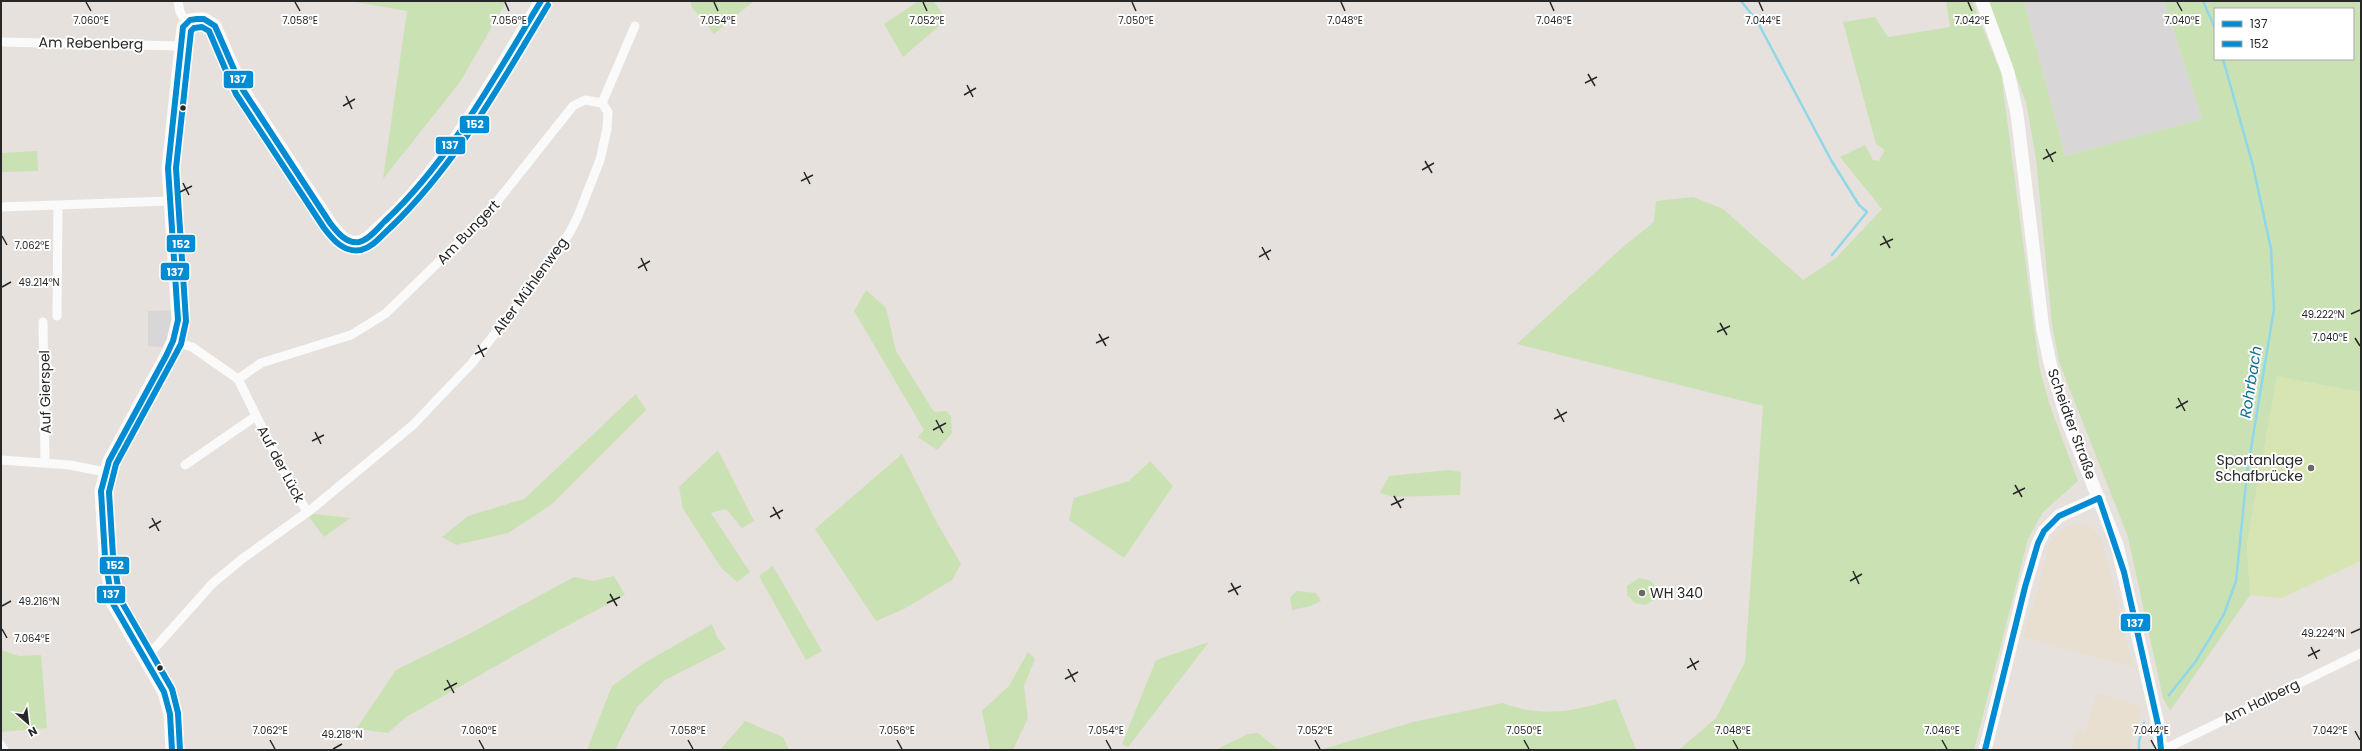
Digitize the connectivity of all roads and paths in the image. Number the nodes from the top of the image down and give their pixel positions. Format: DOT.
graph roads {
  1 [pos="178,1"];
  2 [pos="541,1"];
  3 [pos="1982,1"];
  4 [pos="186,22"];
  5 [pos="635,26"];
  6 [pos="1,42"];
  7 [pos="180,46"];
  8 [pos="602,103"];
  9 [pos="169,201"];
  10 [pos="1,206"];
  11 [pos="58,206"];
  12 [pos="57,316"];
  13 [pos="43,322"];
  14 [pos="173,341"];
  15 [pos="238,379"];
  16 [pos="256,416"];
  17 [pos="1,460"];
  18 [pos="45,462"];
  19 [pos="185,465"];
  20 [pos="105,472"];
  21 [pos="2099,498"];
  22 [pos="307,512"];
  23 [pos="2361,653"];
  24 [pos="144,659"];
  25 [pos="1,745"];
  26 [pos="2161,749"];
  27 [pos="4,750"];
  28 [pos="172,750"];
  29 [pos="1985,750"];
  1 -- 4 [label="street"];
  2 -- 4 [label="street"];
  3 -- 21 [label="street, Scheidter Straße"];
  4 -- 7 [label="street"];
  5 -- 8 [label="street"];
  6 -- 7 [label="street, Am Rebenberg"];
  7 -- 9 [label="street"];
  8 -- 15 [label="street, Am Bungert"];
  8 -- 22 [label="street, Alter Mühlenweg"];
  9 -- 11 [label="street"];
  9 -- 14 [label="street"];
  10 -- 11 [label="street"];
  11 -- 12 [label="street"];
  13 -- 18 [label="street, Auf Gierspel"];
  14 -- 15 [label="street, Auf der Lück"];
  14 -- 20 [label="street"];
  15 -- 16 [label="street, Auf der Lück"];
  16 -- 19 [label="street, Auf der Lück"];
  16 -- 22 [label="street, Auf der Lück"];
  17 -- 18 [label="street"];
  18 -- 20 [label="street"];
  20 -- 24 [label="street"];
  21 -- 26 [label="street, Scheidter Straße"];
  21 -- 29 [label="street"];
  22 -- 24 [label="street, Alter Mühlenweg"];
  23 -- 26 [label="street, Am Halberg"];
  24 -- 28 [label="street"];
  25 -- 27 [label="street"];
}
